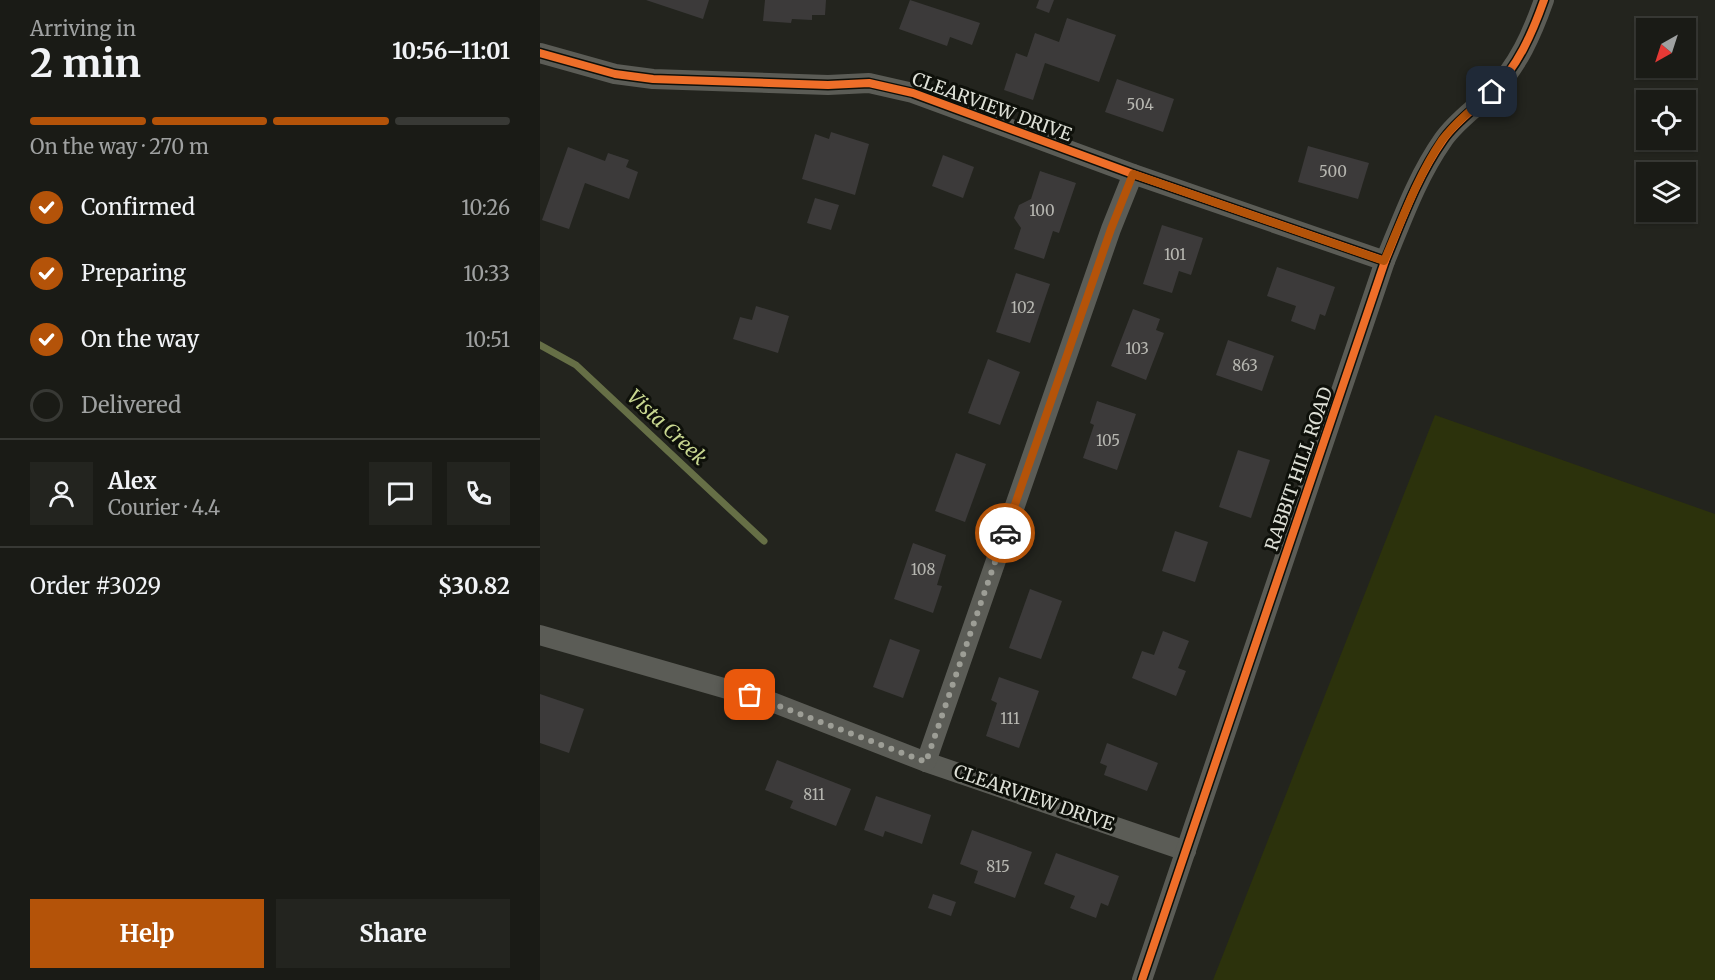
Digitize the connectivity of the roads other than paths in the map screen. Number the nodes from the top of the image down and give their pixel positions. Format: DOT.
graph roads {
  1 [pos="1544,0"];
  2 [pos="540,53"];
  3 [pos="1133,174"];
  4 [pos="1384,261"];
  5 [pos="540,635"];
  6 [pos="926,762"];
  7 [pos="1186,851"];
  8 [pos="1142,980"];
  1 -- 4 [label="street, RABBIT HILL ROAD"];
  2 -- 3 [label="street, CLEARVIEW DRIVE"];
  3 -- 4 [label="street, CLEARVIEW DRIVE"];
  3 -- 6 [label="street"];
  4 -- 7 [label="street, RABBIT HILL ROAD"];
  5 -- 6 [label="street, CLEARVIEW DRIVE"];
  6 -- 7 [label="street, CLEARVIEW DRIVE"];
  7 -- 8 [label="street, RABBIT HILL ROAD"];
}
